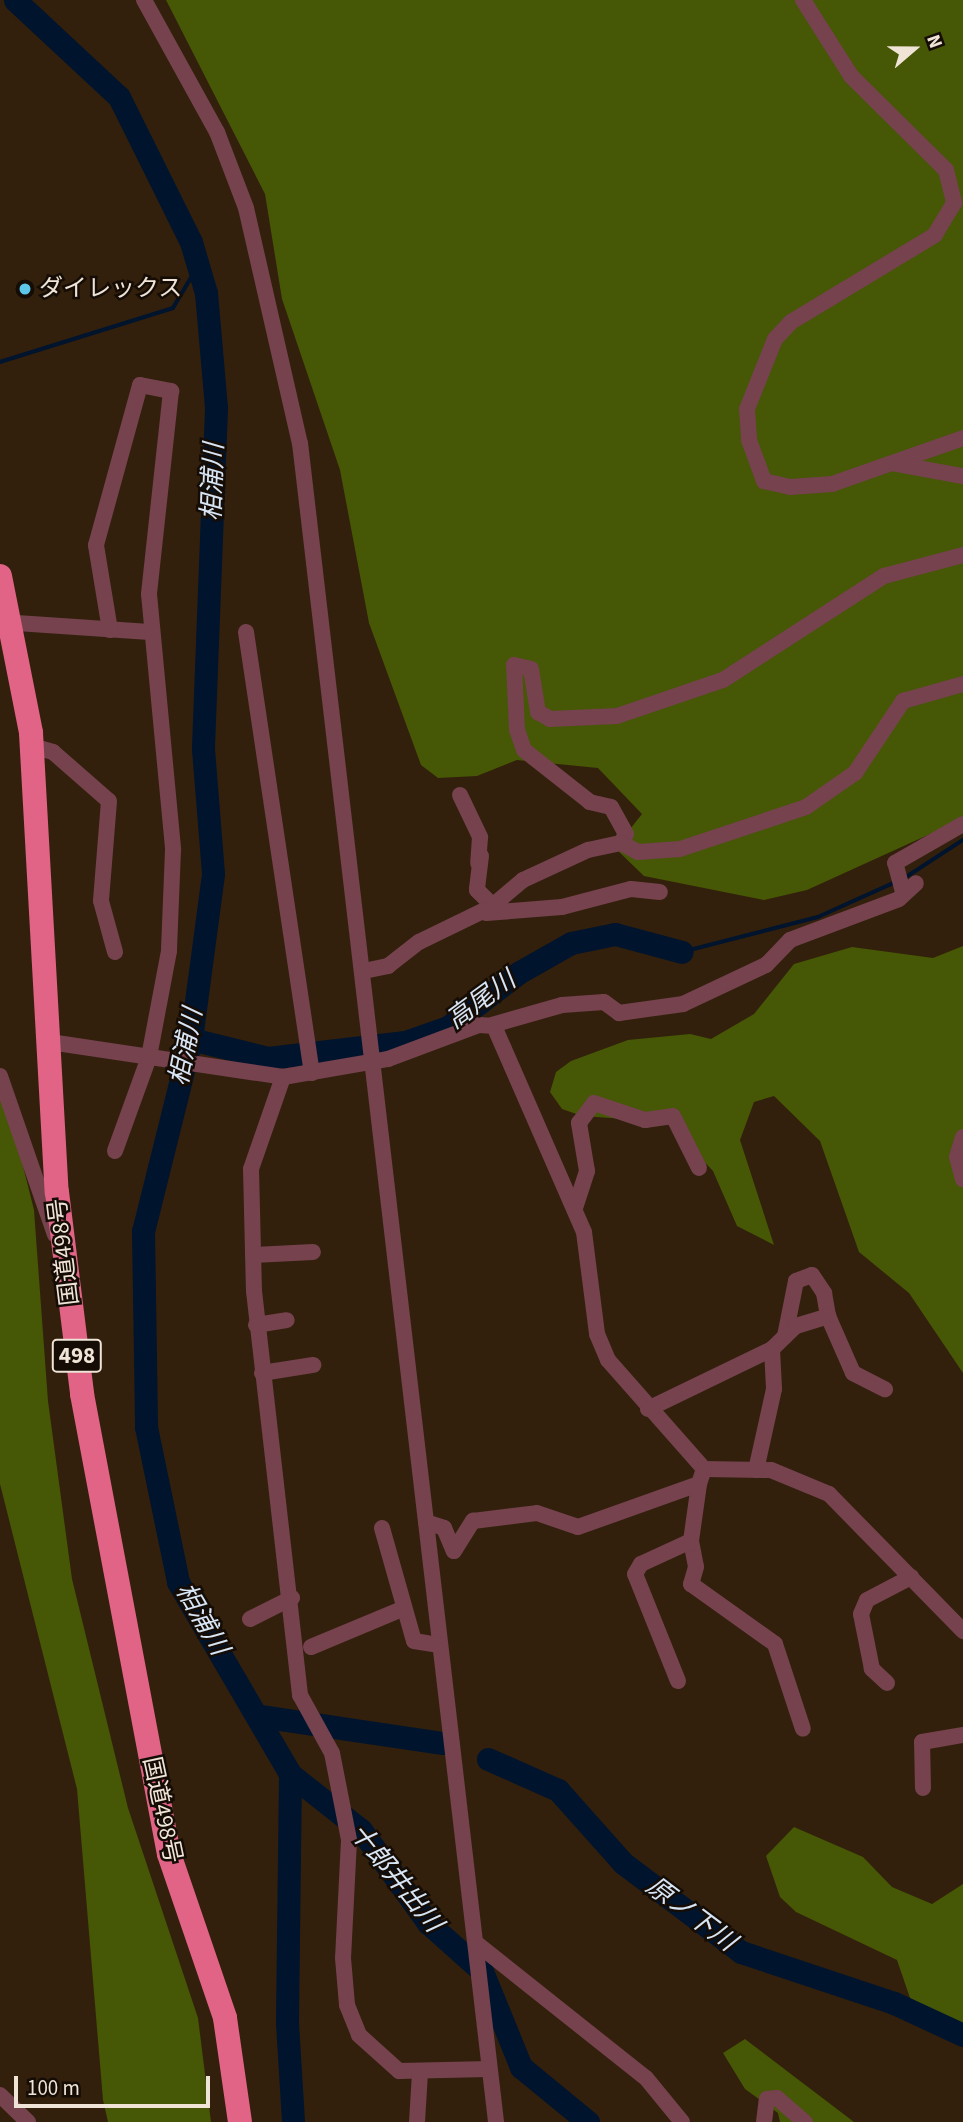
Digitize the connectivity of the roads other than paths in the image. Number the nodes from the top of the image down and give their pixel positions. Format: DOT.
graph roads {
  1 [pos="144,0"];
  2 [pos="803,0"];
  3 [pos="963,438"];
  4 [pos="893,464"];
  5 [pos="963,477"];
  6 [pos="963,555"];
  7 [pos="0,576"];
  8 [pos="6,623"];
  9 [pos="110,630"];
  10 [pos="150,632"];
  11 [pos="246,632"];
  12 [pos="963,684"];
  13 [pos="32,746"];
  14 [pos="460,795"];
  15 [pos="963,824"];
  16 [pos="486,842"];
  17 [pos="621,843"];
  18 [pos="478,863"];
  19 [pos="660,892"];
  20 [pos="493,906"];
  21 [pos="477,915"];
  22 [pos="115,952"];
  23 [pos="364,971"];
  24 [pos="492,1025"];
  25 [pos="50,1042"];
  26 [pos="373,1056"];
  27 [pos="154,1058"];
  28 [pos="310,1061"];
  29 [pos="0,1076"];
  30 [pos="283,1077"];
  31 [pos="963,1137"];
  32 [pos="114,1151"];
  33 [pos="699,1168"];
  34 [pos="963,1179"];
  35 [pos="575,1208"];
  36 [pos="313,1252"];
  37 [pos="253,1255"];
  38 [pos="64,1257"];
  39 [pos="828,1316"];
  40 [pos="287,1320"];
  41 [pos="256,1325"];
  42 [pos="785,1336"];
  43 [pos="772,1349"];
  44 [pos="313,1365"];
  45 [pos="262,1373"];
  46 [pos="885,1389"];
  47 [pos="648,1409"];
  48 [pos="756,1471"];
  49 [pos="701,1477"];
  50 [pos="426,1522"];
  51 [pos="382,1528"];
  52 [pos="691,1541"];
  53 [pos="911,1577"];
  54 [pos="292,1598"];
  55 [pos="717,1604"];
  56 [pos="402,1609"];
  57 [pos="250,1619"];
  58 [pos="726,1628"];
  59 [pos="963,1631"];
  60 [pos="440,1645"];
  61 [pos="311,1647"];
  62 [pos="678,1681"];
  63 [pos="887,1683"];
  64 [pos="803,1729"];
  65 [pos="963,1735"];
  66 [pos="923,1788"];
  67 [pos="476,1943"];
  68 [pos="489,2069"];
  69 [pos="420,2073"];
  70 [pos="0,2095"];
  71 [pos="29,2122"];
  72 [pos="240,2122"];
  73 [pos="417,2122"];
  74 [pos="496,2122"];
  75 [pos="682,2122"];
  76 [pos="764,2122"];
  77 [pos="805,2122"];
  1 -- 23 [label="street"];
  2 -- 4 [label="street"];
  3 -- 4 [label="street"];
  4 -- 5 [label="street"];
  6 -- 17 [label="street"];
  7 -- 8 [label="highway, 国道498号 / 498"];
  8 -- 9 [label="street"];
  8 -- 13 [label="highway, 国道498号 / 498"];
  9 -- 10 [label="street"];
  9 -- 10 [label="street"];
  10 -- 27 [label="street"];
  11 -- 28 [label="street"];
  12 -- 17 [label="street"];
  13 -- 22 [label="street"];
  13 -- 25 [label="highway, 国道498号 / 498"];
  14 -- 18 [label="street"];
  15 -- 24 [label="street"];
  16 -- 18 [label="street"];
  17 -- 20 [label="street"];
  18 -- 20 [label="street"];
  19 -- 21 [label="street"];
  20 -- 21 [label="street"];
  21 -- 23 [label="street"];
  23 -- 26 [label="street"];
  24 -- 26 [label="street"];
  24 -- 35 [label="street"];
  25 -- 27 [label="street"];
  25 -- 38 [label="highway, 国道498号 / 498"];
  26 -- 28 [label="street"];
  26 -- 50 [label="street"];
  27 -- 30 [label="street"];
  27 -- 32 [label="street"];
  28 -- 30 [label="street"];
  29 -- 38 [label="street"];
  30 -- 37 [label="street"];
  31 -- 34 [label="street"];
  33 -- 35 [label="street"];
  35 -- 47 [label="street"];
  36 -- 37 [label="street"];
  37 -- 41 [label="street"];
  38 -- 72 [label="highway, 国道498号 / 498"];
  39 -- 42 [label="street"];
  39 -- 42 [label="street"];
  39 -- 46 [label="street"];
  40 -- 41 [label="street"];
  41 -- 45 [label="street"];
  42 -- 43 [label="street"];
  43 -- 47 [label="street"];
  43 -- 48 [label="street"];
  44 -- 45 [label="street"];
  45 -- 54 [label="street"];
  47 -- 49 [label="street"];
  48 -- 49 [label="street"];
  48 -- 53 [label="street"];
  49 -- 50 [label="street"];
  49 -- 52 [label="street"];
  50 -- 60 [label="street"];
  51 -- 56 [label="street"];
  52 -- 55 [label="street"];
  52 -- 62 [label="street"];
  53 -- 59 [label="street"];
  53 -- 63 [label="street"];
  54 -- 57 [label="street"];
  54 -- 69 [label="street"];
  55 -- 58 [label="street"];
  55 -- 64 [label="street"];
  56 -- 60 [label="street"];
  56 -- 61 [label="street"];
  60 -- 67 [label="street"];
  65 -- 66 [label="street"];
  67 -- 68 [label="street"];
  67 -- 75 [label="street"];
  68 -- 69 [label="street"];
  68 -- 74 [label="street"];
  69 -- 73 [label="street"];
  70 -- 71 [label="street"];
  76 -- 77 [label="street"];
}
